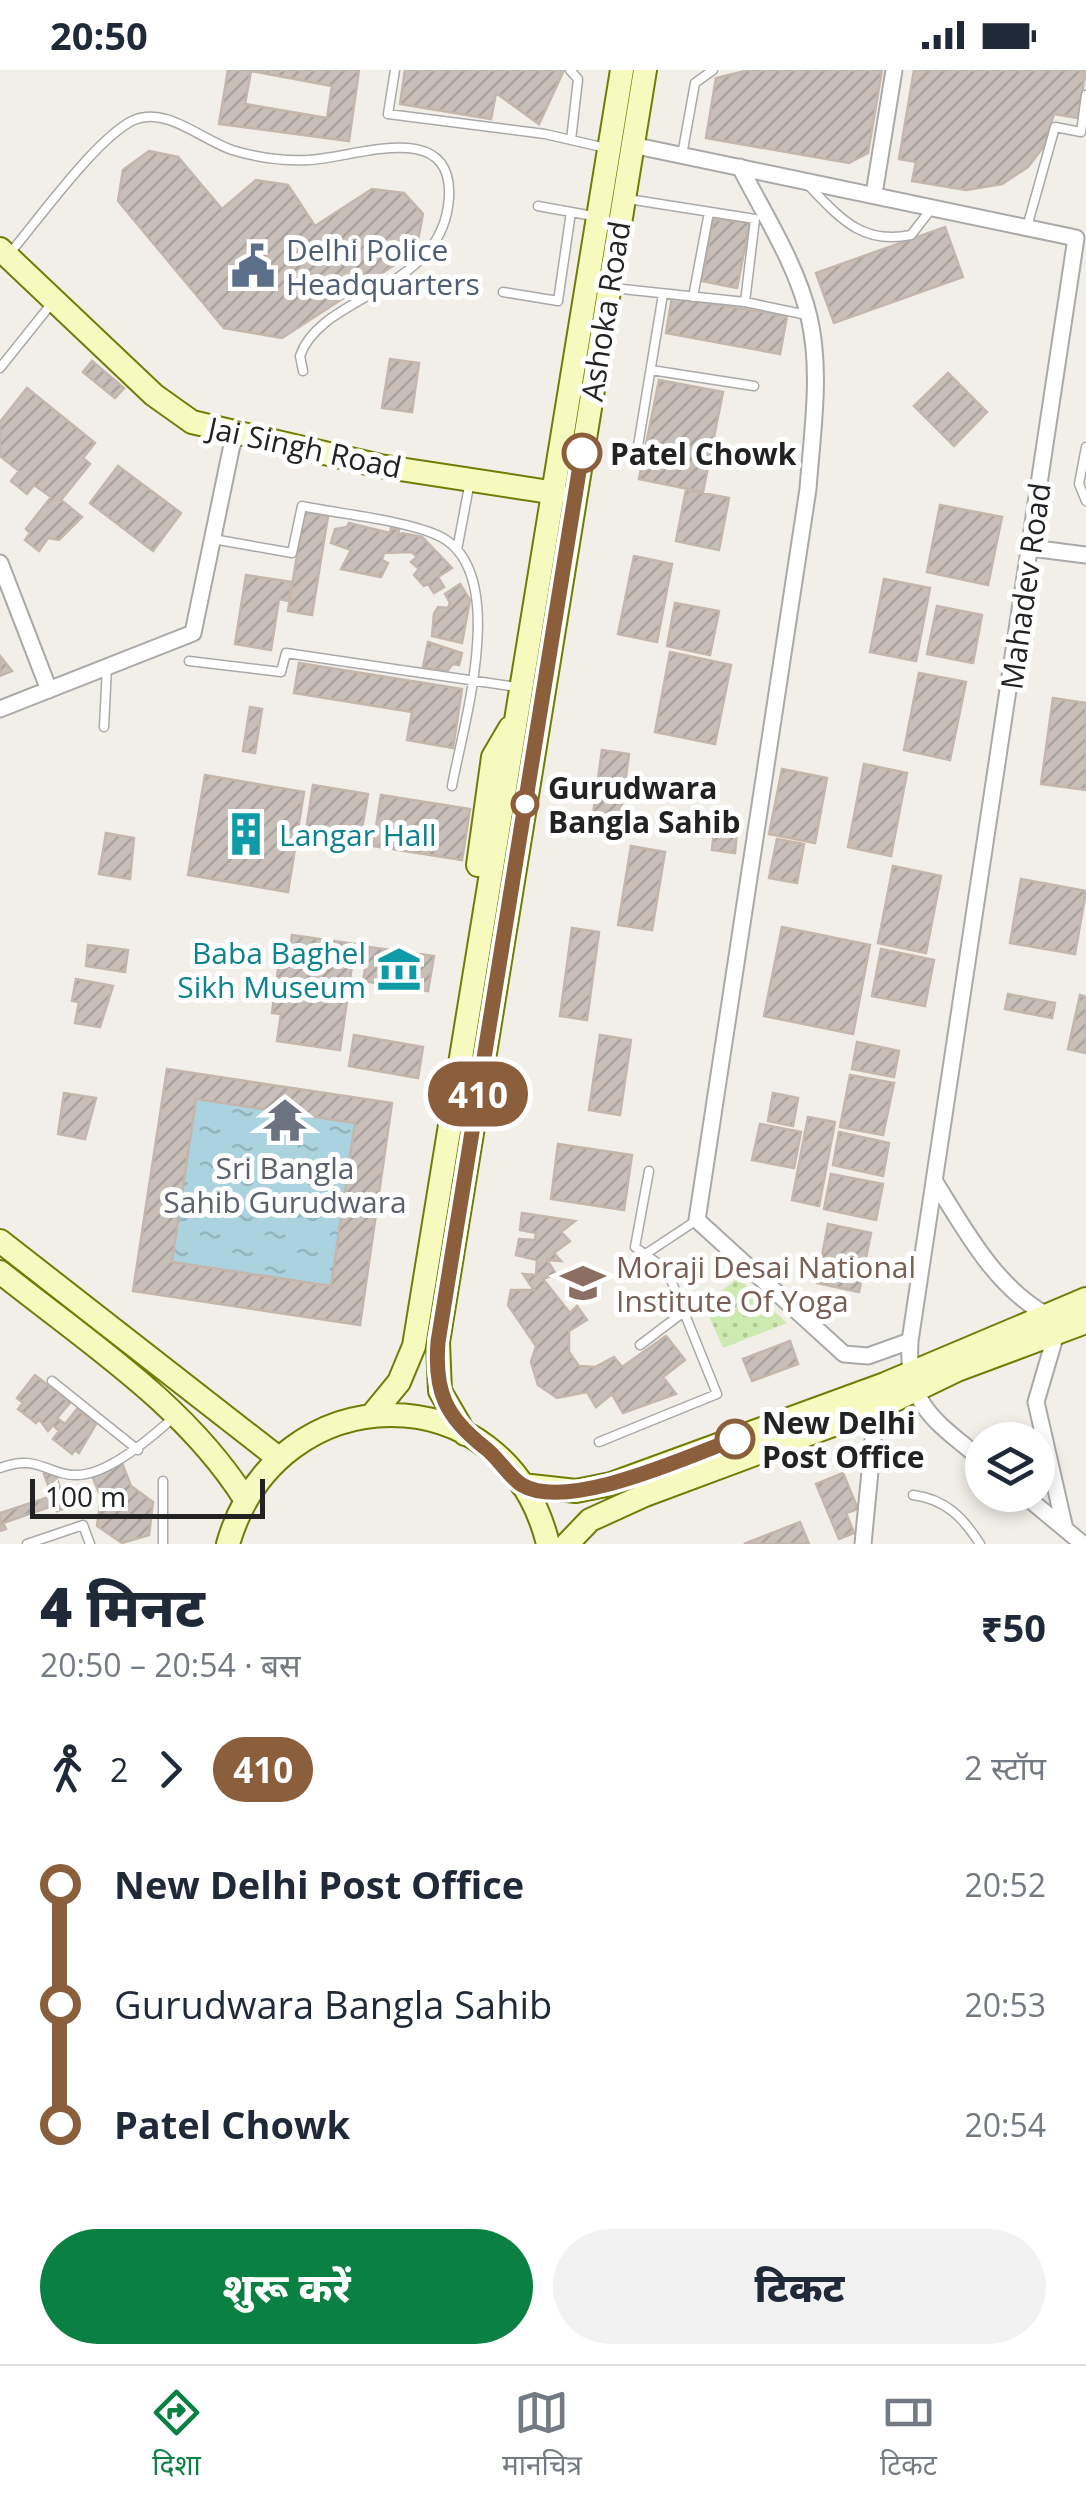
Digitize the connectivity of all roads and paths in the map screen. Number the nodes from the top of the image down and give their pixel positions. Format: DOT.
graph roads {
  1 [pos="394,70"];
  2 [pos="570,70"];
  3 [pos="622,70"];
  4 [pos="645,70"];
  5 [pos="713,70"];
  6 [pos="894,70"];
  7 [pos="1086,95"];
  8 [pos="571,140"];
  9 [pos="620,147"];
  10 [pos="682,155"];
  11 [pos="740,167"];
  12 [pos="802,180"];
  13 [pos="874,194"];
  14 [pos="624,199"];
  15 [pos="538,206"];
  16 [pos="933,206"];
  17 [pos="572,212"];
  18 [pos="710,212"];
  19 [pos="598,217"];
  20 [pos="1027,227"];
  21 [pos="1081,238"];
  22 [pos="4,252"];
  23 [pos="609,288"];
  24 [pos="503,292"];
  25 [pos="663,294"];
  26 [pos="693,297"];
  27 [pos="55,300"];
  28 [pos="745,302"];
  29 [pos="809,316"];
  30 [pos="0,368"];
  31 [pos="651,370"];
  32 [pos="303,371"];
  33 [pos="754,386"];
  34 [pos="234,435"];
  35 [pos="1086,447"];
  36 [pos="638,452"];
  37 [pos="471,479"];
  38 [pos="556,493"];
  39 [pos="1086,502"];
  40 [pos="214,539"];
  41 [pos="1031,548"];
  42 [pos="457,550"];
  43 [pos="1086,555"];
  44 [pos="1,569"];
  45 [pos="189,661"];
  46 [pos="107,667"];
  47 [pos="472,681"];
  48 [pos="522,688"];
  49 [pos="48,690"];
  50 [pos="0,709"];
  51 [pos="104,727"];
  52 [pos="452,786"];
  53 [pos="649,1171"];
  54 [pos="936,1182"];
  55 [pos="696,1220"];
  56 [pos="0,1241"];
  57 [pos="644,1255"];
  58 [pos="0,1272"];
  59 [pos="1086,1298"];
  60 [pos="685,1311"];
  61 [pos="1086,1322"];
  62 [pos="1051,1324"];
  63 [pos="910,1342"];
  64 [pos="640,1345"];
  65 [pos="52,1381"];
  66 [pos="911,1382"];
  67 [pos="876,1409"];
  68 [pos="177,1414"];
  69 [pos="372,1415"];
  70 [pos="465,1434"];
  71 [pos="599,1442"];
  72 [pos="965,1446"];
  73 [pos="138,1450"];
  74 [pos="277,1457"];
  75 [pos="0,1468"];
  76 [pos="163,1481"];
  77 [pos="522,1484"];
  78 [pos="641,1485"];
  79 [pos="913,1495"];
  80 [pos="245,1498"];
  81 [pos="1044,1512"];
  82 [pos="1064,1529"];
  83 [pos="27,1544"];
  84 [pos="90,1544"];
  85 [pos="163,1544"];
  86 [pos="228,1544"];
  87 [pos="548,1544"];
  88 [pos="567,1544"];
  89 [pos="863,1544"];
  90 [pos="980,1544"];
  91 [pos="1083,1544"];
  1 -- 8 [label="lane"];
  2 -- 8 [label="lane"];
  3 -- 9 [label="main road, Ashoka Road"];
  4 -- 9 [label="main road, Ashoka Road"];
  5 -- 10 [label="lane"];
  6 -- 13 [label="street"];
  7 -- 20 [label="lane"];
  8 -- 9 [label="lane"];
  9 -- 10 [label="street, Mahadev Road"];
  9 -- 14 [label="main road, Ashoka Road"];
  9 -- 19 [label="main road, Ashoka Road"];
  10 -- 11 [label="street, Mahadev Road"];
  11 -- 12 [label="street, Mahadev Road"];
  11 -- 29 [label="street"];
  12 -- 13 [label="street, Mahadev Road"];
  12 -- 16 [label="lane"];
  13 -- 16 [label="street, Mahadev Road"];
  14 -- 18 [label="lane"];
  14 -- 23 [label="main road, Ashoka Road"];
  15 -- 17 [label="lane"];
  16 -- 20 [label="street, Mahadev Road"];
  17 -- 19 [label="lane"];
  17 -- 24 [label="lane"];
  18 -- 26 [label="lane"];
  18 -- 28 [label="lane"];
  19 -- 38 [label="main road, Ashoka Road"];
  20 -- 21 [label="street, Mahadev Road"];
  21 -- 41 [label="street, Mahadev Road"];
  22 -- 27 [label="main road, Jai Singh Road"];
  22 -- 32 [label="lane"];
  23 -- 25 [label="lane"];
  23 -- 70 [label="main road, Ashoka Road"];
  25 -- 26 [label="lane"];
  25 -- 31 [label="lane"];
  26 -- 28 [label="lane"];
  27 -- 30 [label="lane"];
  27 -- 34 [label="main road, Jai Singh Road"];
  28 -- 29 [label="lane"];
  29 -- 55 [label="street"];
  31 -- 33 [label="lane"];
  31 -- 36 [label="lane"];
  34 -- 37 [label="main road, Jai Singh Road"];
  34 -- 40 [label="street"];
  35 -- 39 [label="lane"];
  37 -- 38 [label="main road, Jai Singh Road"];
  37 -- 42 [label="lane"];
  38 -- 48 [label="main road, Ashoka Road"];
  40 -- 42 [label="lane"];
  40 -- 46 [label="street"];
  41 -- 43 [label="street"];
  41 -- 54 [label="street, Mahadev Road"];
  42 -- 47 [label="lane"];
  44 -- 49 [label="street"];
  45 -- 47 [label="lane"];
  46 -- 49 [label="street"];
  46 -- 51 [label="lane"];
  47 -- 48 [label="lane"];
  47 -- 52 [label="lane"];
  48 -- 69 [label="main road, Ashoka Road"];
  49 -- 50 [label="street"];
  53 -- 57 [label="lane"];
  54 -- 62 [label="street"];
  54 -- 63 [label="street, Mahadev Road"];
  55 -- 57 [label="lane"];
  55 -- 63 [label="street"];
  56 -- 74 [label="main road"];
  57 -- 60 [label="lane"];
  58 -- 68 [label="main road"];
  59 -- 62 [label="main road"];
  60 -- 64 [label="lane"];
  60 -- 71 [label="lane"];
  61 -- 62 [label="main road"];
  62 -- 66 [label="main road"];
  62 -- 82 [label="street"];
  63 -- 66 [label="street, Mahadev Road"];
  65 -- 73 [label="lane"];
  66 -- 67 [label="main road"];
  66 -- 72 [label="street"];
  66 -- 78 [label="main road"];
  67 -- 78 [label="main road"];
  67 -- 89 [label="street"];
  68 -- 73 [label="lane"];
  68 -- 80 [label="main road"];
  69 -- 70 [label="main road"];
  69 -- 74 [label="main road"];
  70 -- 77 [label="main road"];
  73 -- 75 [label="lane"];
  74 -- 80 [label="main road"];
  76 -- 85 [label="lane"];
  77 -- 78 [label="main road"];
  77 -- 87 [label="main road"];
  78 -- 88 [label="main road"];
  79 -- 90 [label="lane"];
  80 -- 86 [label="main road"];
  81 -- 82 [label="street"];
  82 -- 91 [label="street"];
  83 -- 84 [label="lane"];
}
